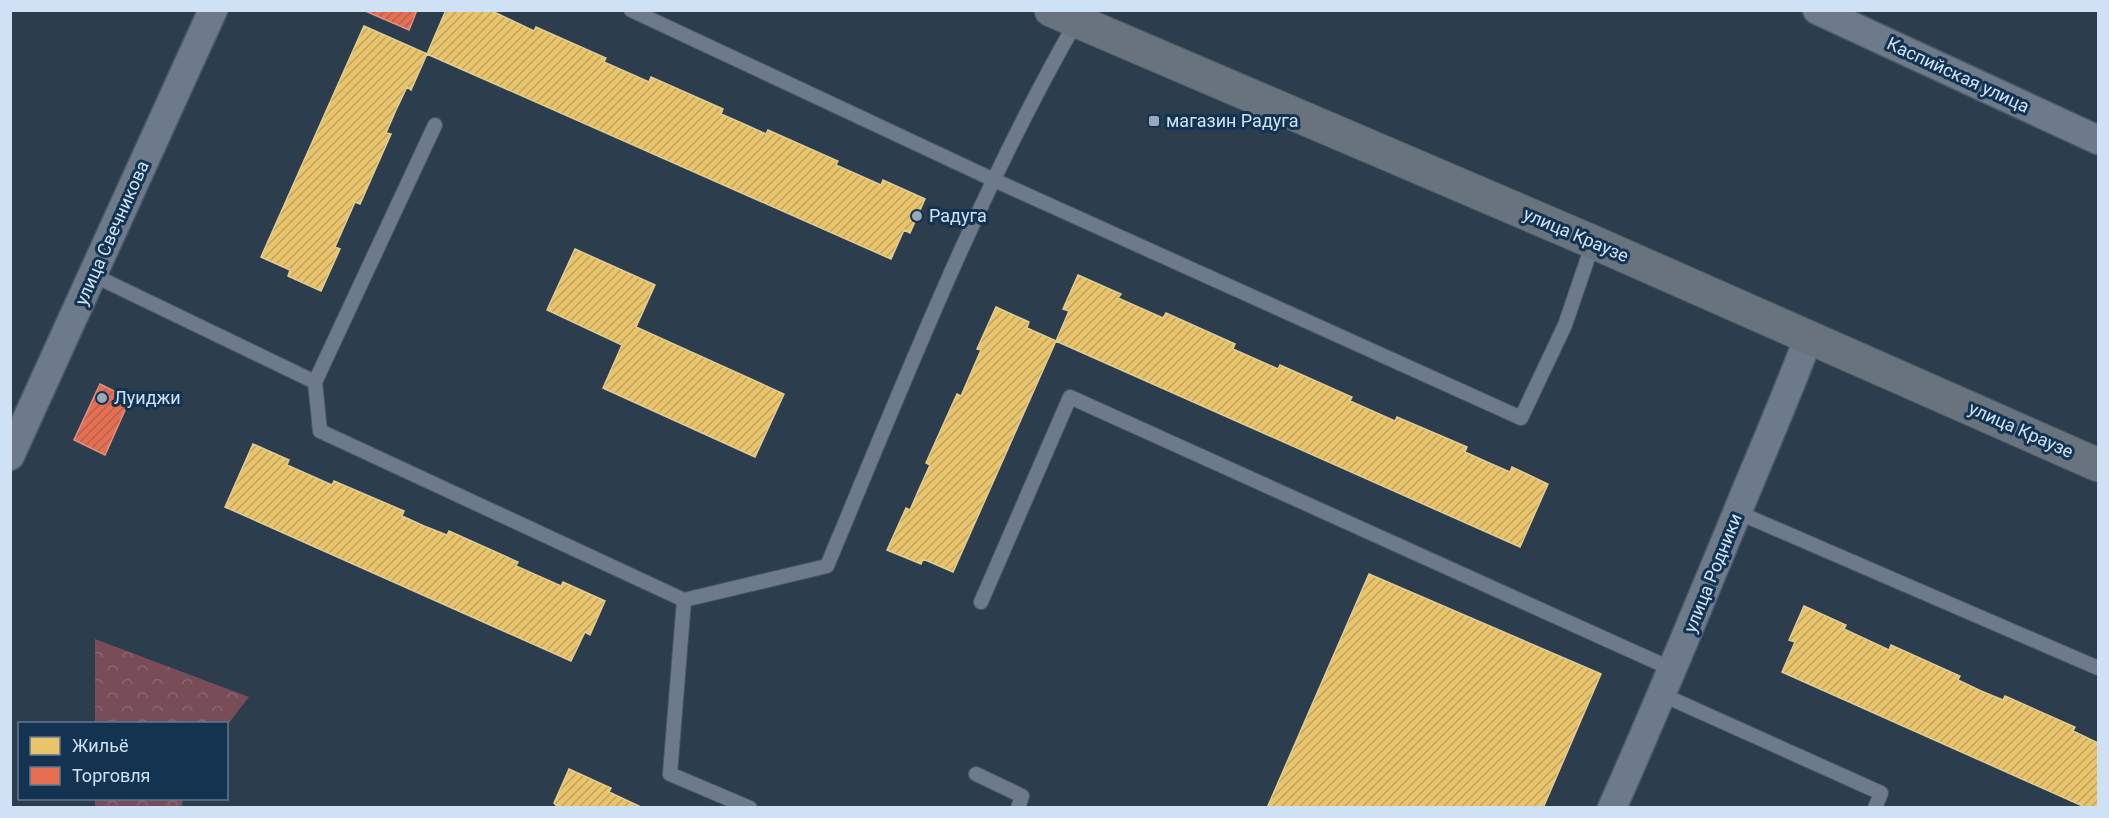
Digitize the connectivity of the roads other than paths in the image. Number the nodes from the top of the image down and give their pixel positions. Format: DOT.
graph roads {
  1 [pos="213,10"];
  2 [pos="632,10"];
  3 [pos="1817,10"];
  4 [pos="1063,16"];
  5 [pos="435,126"];
  6 [pos="2098,140"];
  7 [pos="994,180"];
  8 [pos="1593,242"];
  9 [pos="93,275"];
  10 [pos="1809,336"];
  11 [pos="315,382"];
  12 [pos="10,456"];
  13 [pos="2098,465"];
  14 [pos="1737,512"];
  15 [pos="684,600"];
  16 [pos="981,602"];
  17 [pos="2098,668"];
  18 [pos="1668,683"];
  19 [pos="976,774"];
  20 [pos="750,807"];
  21 [pos="1017,807"];
  22 [pos="1612,807"];
  23 [pos="1875,807"];
  1 -- 9 [label="street, улица Свечникова"];
  2 -- 7 [label="lane"];
  3 -- 6 [label="street, Каспийская улица"];
  4 -- 7 [label="lane"];
  4 -- 8 [label="main road, улица Краузе"];
  5 -- 11 [label="lane"];
  7 -- 8 [label="lane"];
  7 -- 15 [label="lane"];
  8 -- 10 [label="main road, улица Краузе"];
  9 -- 11 [label="lane"];
  9 -- 12 [label="street, улица Свечникова"];
  10 -- 13 [label="main road, улица Краузе"];
  10 -- 14 [label="street, улица Родники"];
  11 -- 15 [label="lane"];
  14 -- 17 [label="lane"];
  14 -- 18 [label="street, улица Родники"];
  15 -- 20 [label="lane"];
  16 -- 18 [label="lane"];
  18 -- 22 [label="street, улица Родники"];
  18 -- 23 [label="lane"];
  19 -- 21 [label="lane"];
}
